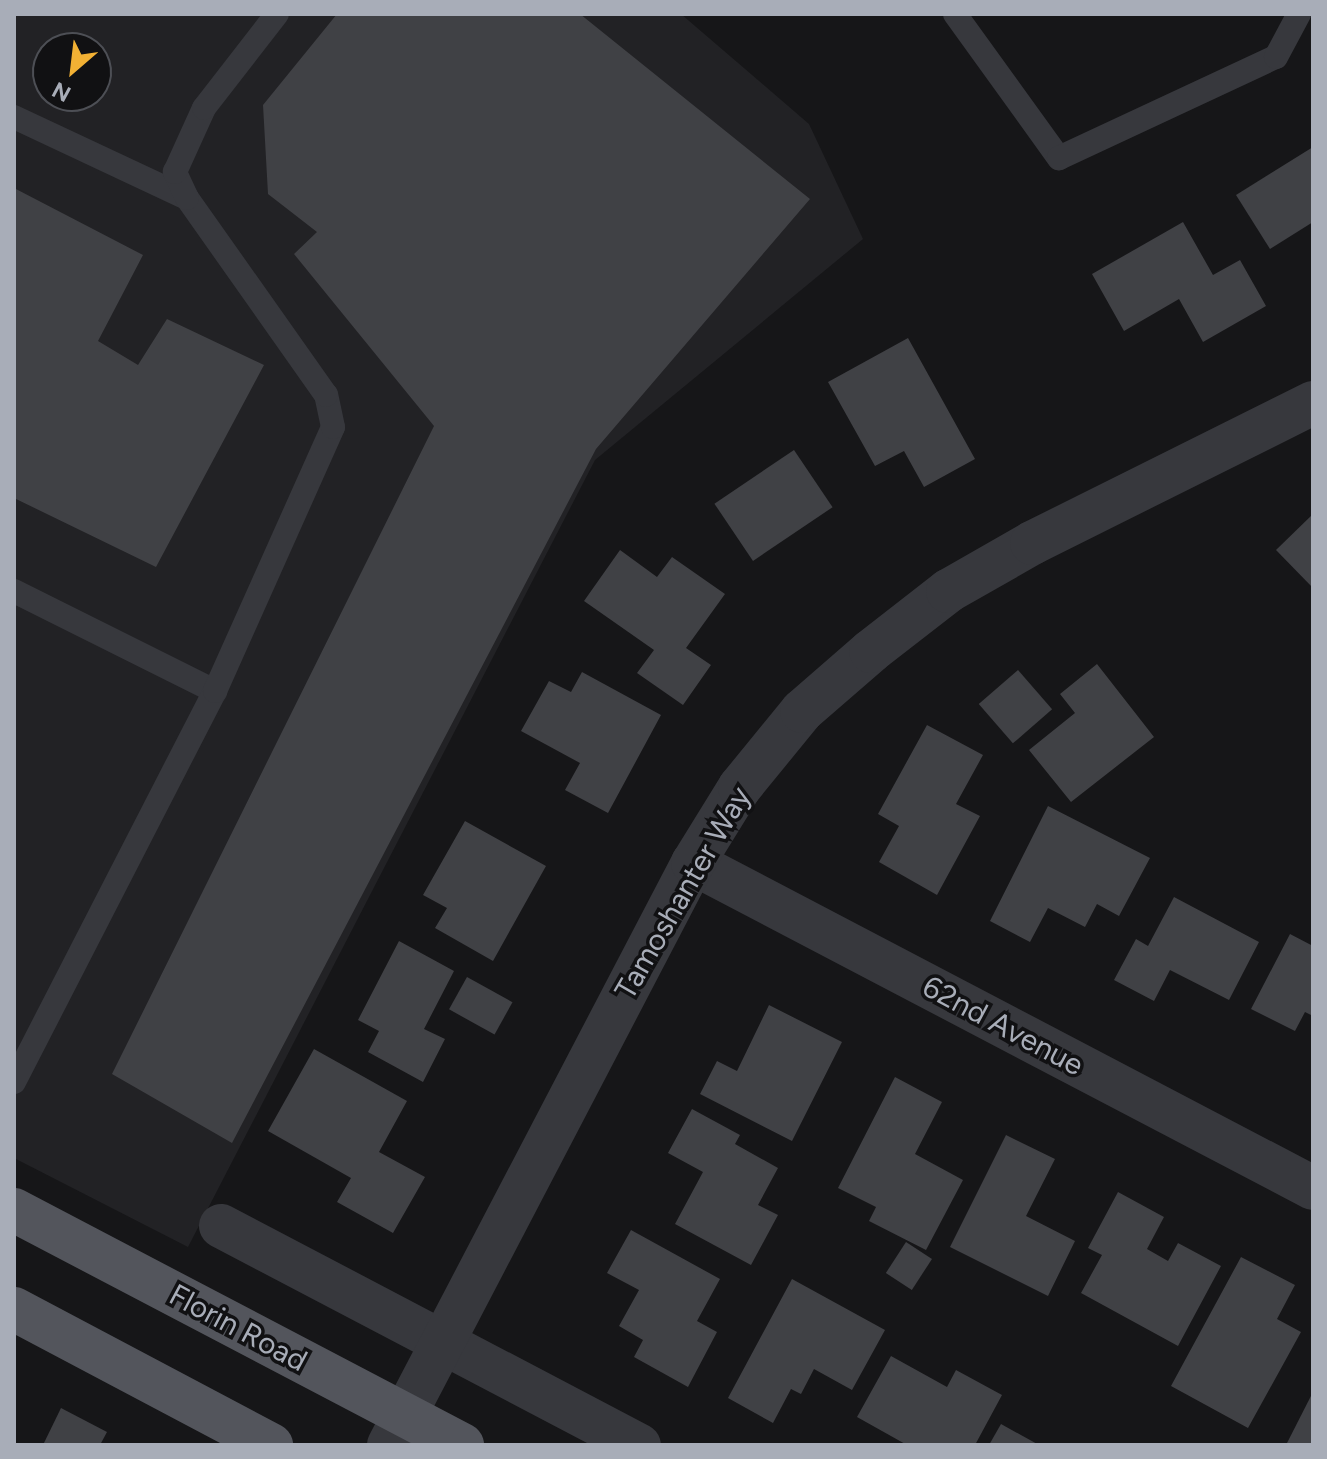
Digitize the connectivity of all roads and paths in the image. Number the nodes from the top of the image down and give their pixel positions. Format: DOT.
graph roads {
  1 [pos="277,14"];
  2 [pos="955,14"];
  3 [pos="1299,14"];
  4 [pos="14,117"];
  5 [pos="187,198"];
  6 [pos="1313,403"];
  7 [pos="14,591"];
  8 [pos="215,691"];
  9 [pos="693,863"];
  10 [pos="15,1076"];
  11 [pos="1313,1188"];
  12 [pos="14,1210"];
  13 [pos="221,1226"];
  14 [pos="14,1309"];
  15 [pos="442,1341"];
  16 [pos="397,1430"];
  17 [pos="257,1442"];
  18 [pos="462,1445"];
  19 [pos="639,1445"];
  1 -- 5 [label="lane"];
  2 -- 3 [label="lane"];
  4 -- 5 [label="lane"];
  5 -- 8 [label="lane"];
  6 -- 9 [label="street, Tamoshanter Way"];
  7 -- 8 [label="lane"];
  8 -- 10 [label="lane"];
  9 -- 11 [label="street, 62nd Avenue"];
  9 -- 15 [label="street, Tamoshanter Way"];
  12 -- 16 [label="main road, Florin Road"];
  13 -- 15 [label="street"];
  14 -- 17 [label="main road"];
  15 -- 16 [label="street, Tamoshanter Way"];
  15 -- 19 [label="street"];
  16 -- 18 [label="main road, Florin Road"];
}
